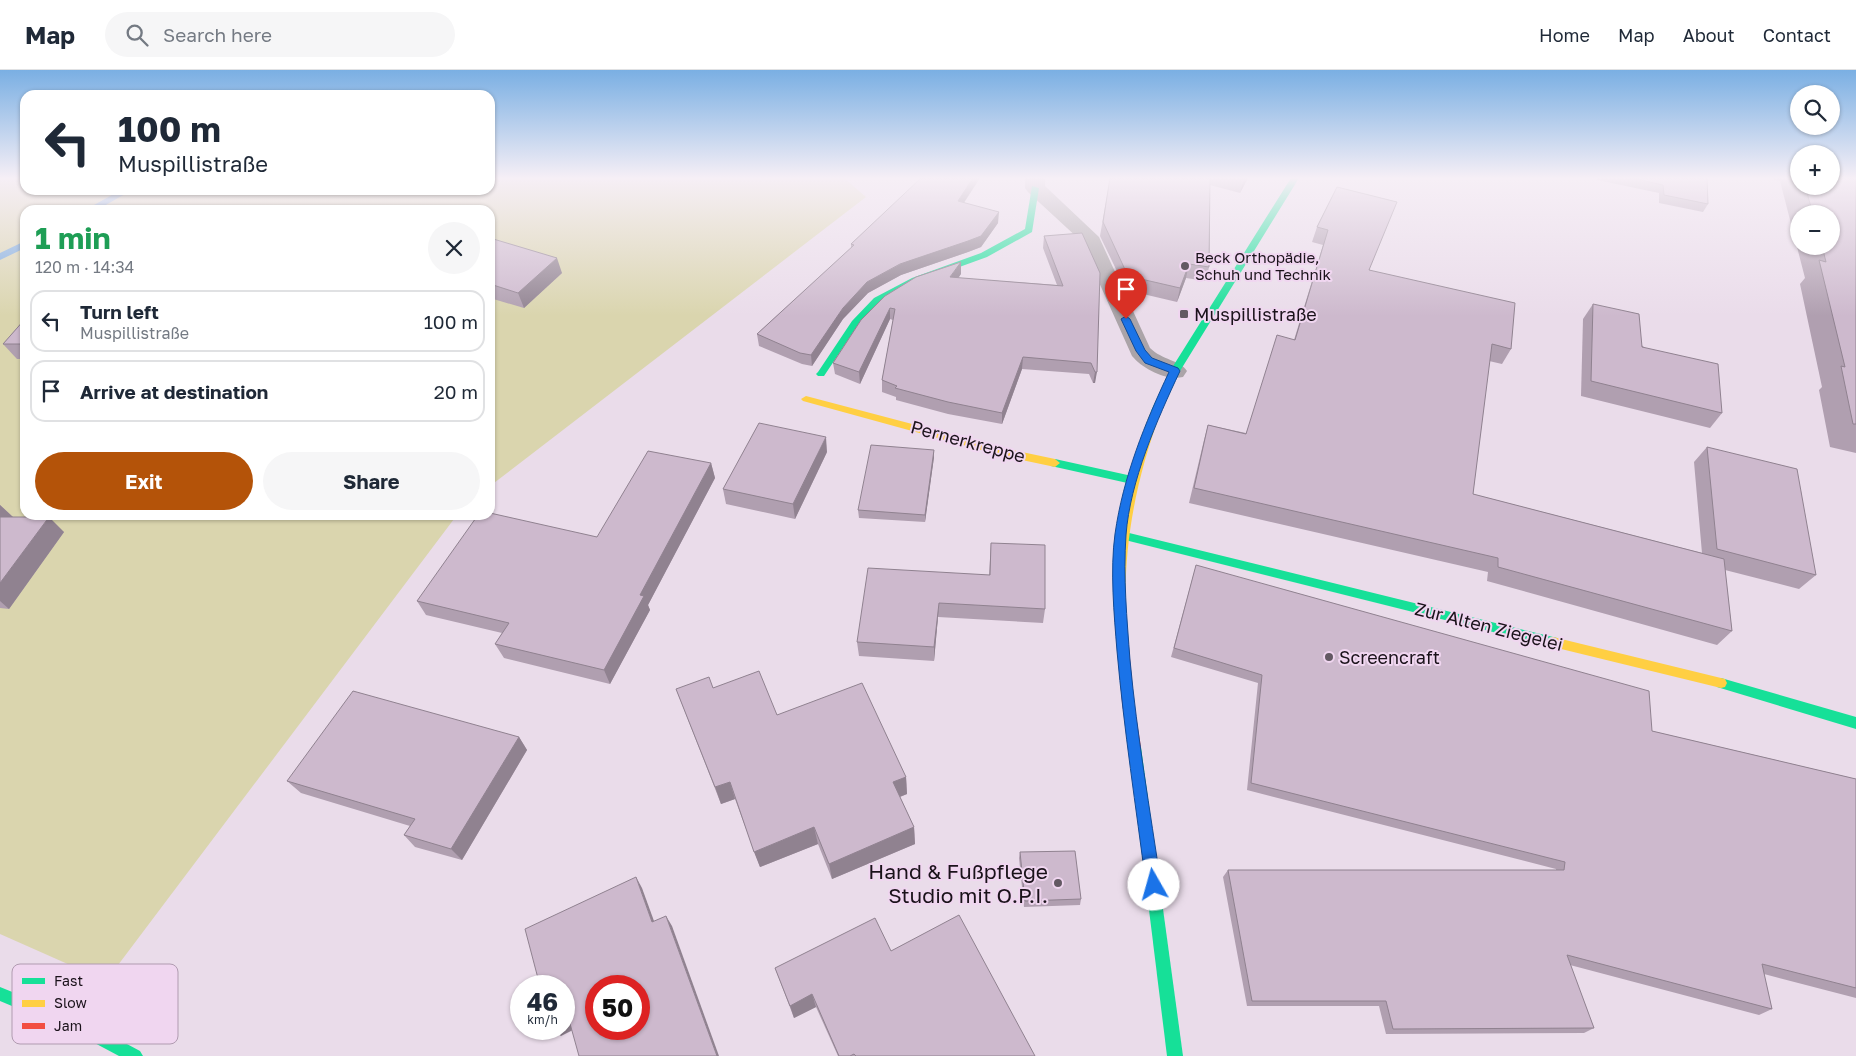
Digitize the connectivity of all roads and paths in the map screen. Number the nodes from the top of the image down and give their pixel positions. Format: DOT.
graph roads {
  1 [pos="1030,224"];
  2 [pos="1077,224"];
  3 [pos="1266,224"];
  4 [pos="1175,371"];
  5 [pos="821,374"];
  6 [pos="806,399"];
  7 [pos="1132,480"];
  8 [pos="1121,534"];
  9 [pos="1856,723"];
  10 [pos="0,994"];
  11 [pos="12,999"];
  12 [pos="113,1044"];
  13 [pos="135,1056"];
  14 [pos="1175,1056"];
  1 -- 5 [label="street"];
  2 -- 4 [label="street"];
  3 -- 4 [label="street"];
  4 -- 7 [label="street"];
  6 -- 7 [label="street, Pernerkreppe"];
  7 -- 8 [label="street"];
  8 -- 9 [label="street, Zur Alten Ziegelei"];
  8 -- 14 [label="street"];
  10 -- 11 [label="street"];
  12 -- 13 [label="street"];
}
